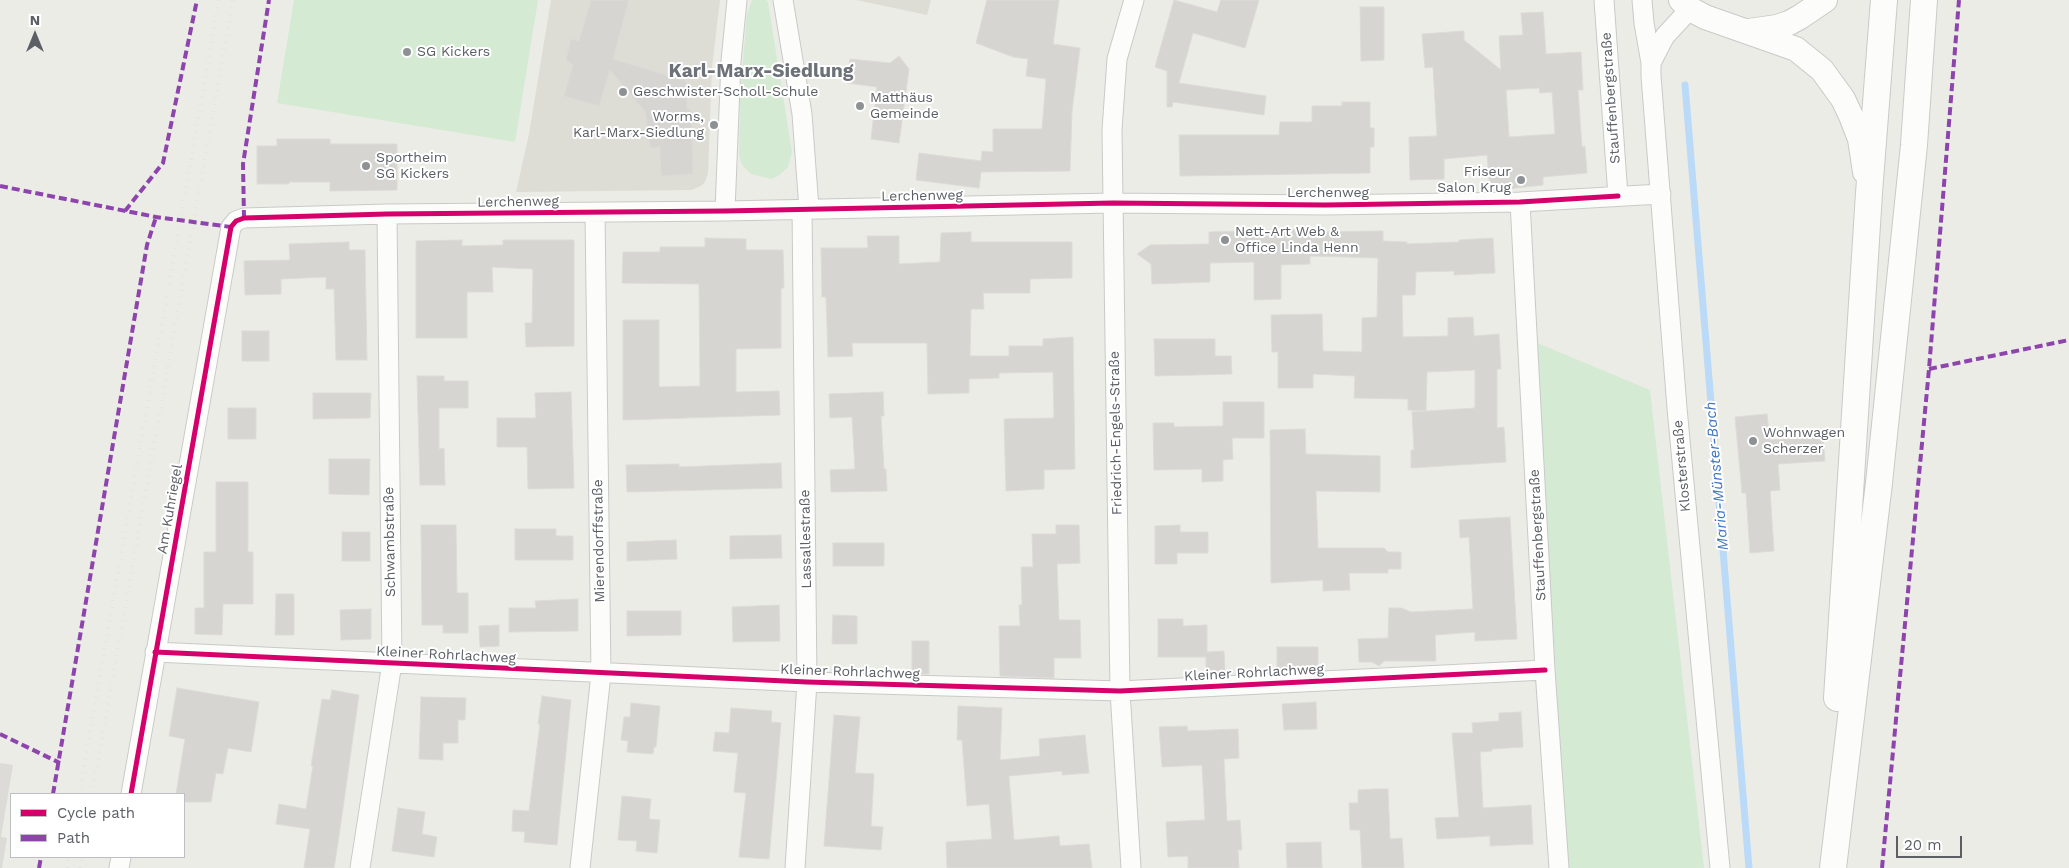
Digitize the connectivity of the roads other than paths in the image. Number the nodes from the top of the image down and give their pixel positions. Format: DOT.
graph roads {
  1 [pos="737,0"];
  2 [pos="782,0"];
  3 [pos="1134,0"];
  4 [pos="1604,0"];
  5 [pos="1642,0"];
  6 [pos="1825,0"];
  7 [pos="1884,0"];
  8 [pos="1924,0"];
  9 [pos="1686,5"];
  10 [pos="1746,31"];
  11 [pos="1651,63"];
  12 [pos="1869,193"];
  13 [pos="1661,194"];
  14 [pos="1618,196"];
  15 [pos="1520,202"];
  16 [pos="1113,203"];
  17 [pos="806,209"];
  18 [pos="724,211"];
  19 [pos="595,212"];
  20 [pos="387,214"];
  21 [pos="231,227"];
  22 [pos="156,652"];
  23 [pos="392,663"];
  24 [pos="1545,670"];
  25 [pos="601,674"];
  26 [pos="807,682"];
  27 [pos="1120,691"];
  28 [pos="131,793"];
  29 [pos="360,868"];
  30 [pos="580,868"];
  31 [pos="795,868"];
  32 [pos="1131,868"];
  33 [pos="1559,868"];
  34 [pos="1720,868"];
  35 [pos="1828,868"];
  36 [pos="1833,868"];
  1 -- 18 [label="street"];
  2 -- 17 [label="street, Lassallestraße"];
  3 -- 16 [label="street, Friedrich-Engels-Straße"];
  4 -- 14 [label="street, Stauffenbergstraße"];
  5 -- 11 [label="street, Klosterstraße"];
  6 -- 10 [label="street"];
  7 -- 12 [label="main road"];
  8 -- 36 [label="main road"];
  9 -- 10 [label="street, Klosterstraße"];
  9 -- 11 [label="street, Klosterstraße"];
  10 -- 12 [label="street, Klosterstraße"];
  11 -- 13 [label="street, Klosterstraße"];
  12 -- 35 [label="main road"];
  13 -- 14 [label="street, Lerchenweg"];
  13 -- 34 [label="street, Klosterstraße"];
  14 -- 15 [label="street, Lerchenweg"];
  15 -- 16 [label="street, Lerchenweg"];
  15 -- 24 [label="street, Stauffenbergstraße"];
  16 -- 17 [label="street, Lerchenweg"];
  16 -- 27 [label="street, Friedrich-Engels-Straße"];
  17 -- 18 [label="street, Lerchenweg"];
  17 -- 26 [label="street, Lassallestraße"];
  18 -- 19 [label="street, Lerchenweg"];
  19 -- 20 [label="street, Lerchenweg"];
  19 -- 25 [label="street, Mierendorffstraße"];
  20 -- 21 [label="street, Lerchenweg"];
  20 -- 23 [label="street, Schwambstraße"];
  21 -- 22 [label="street, Am Kuhriegel"];
  22 -- 23 [label="street, Kleiner Rohrlachweg"];
  22 -- 28 [label="street, Am Kuhriegel"];
  23 -- 25 [label="street, Kleiner Rohrlachweg"];
  23 -- 29 [label="street, Schwambstraße"];
  24 -- 27 [label="street, Kleiner Rohrlachweg"];
  24 -- 33 [label="street, Stauffenbergstraße"];
  25 -- 26 [label="street, Kleiner Rohrlachweg"];
  25 -- 30 [label="street, Mierendorffstraße"];
  26 -- 27 [label="street, Kleiner Rohrlachweg"];
  26 -- 31 [label="street, Lassallestraße"];
  27 -- 32 [label="street, Friedrich-Engels-Straße"];
}
